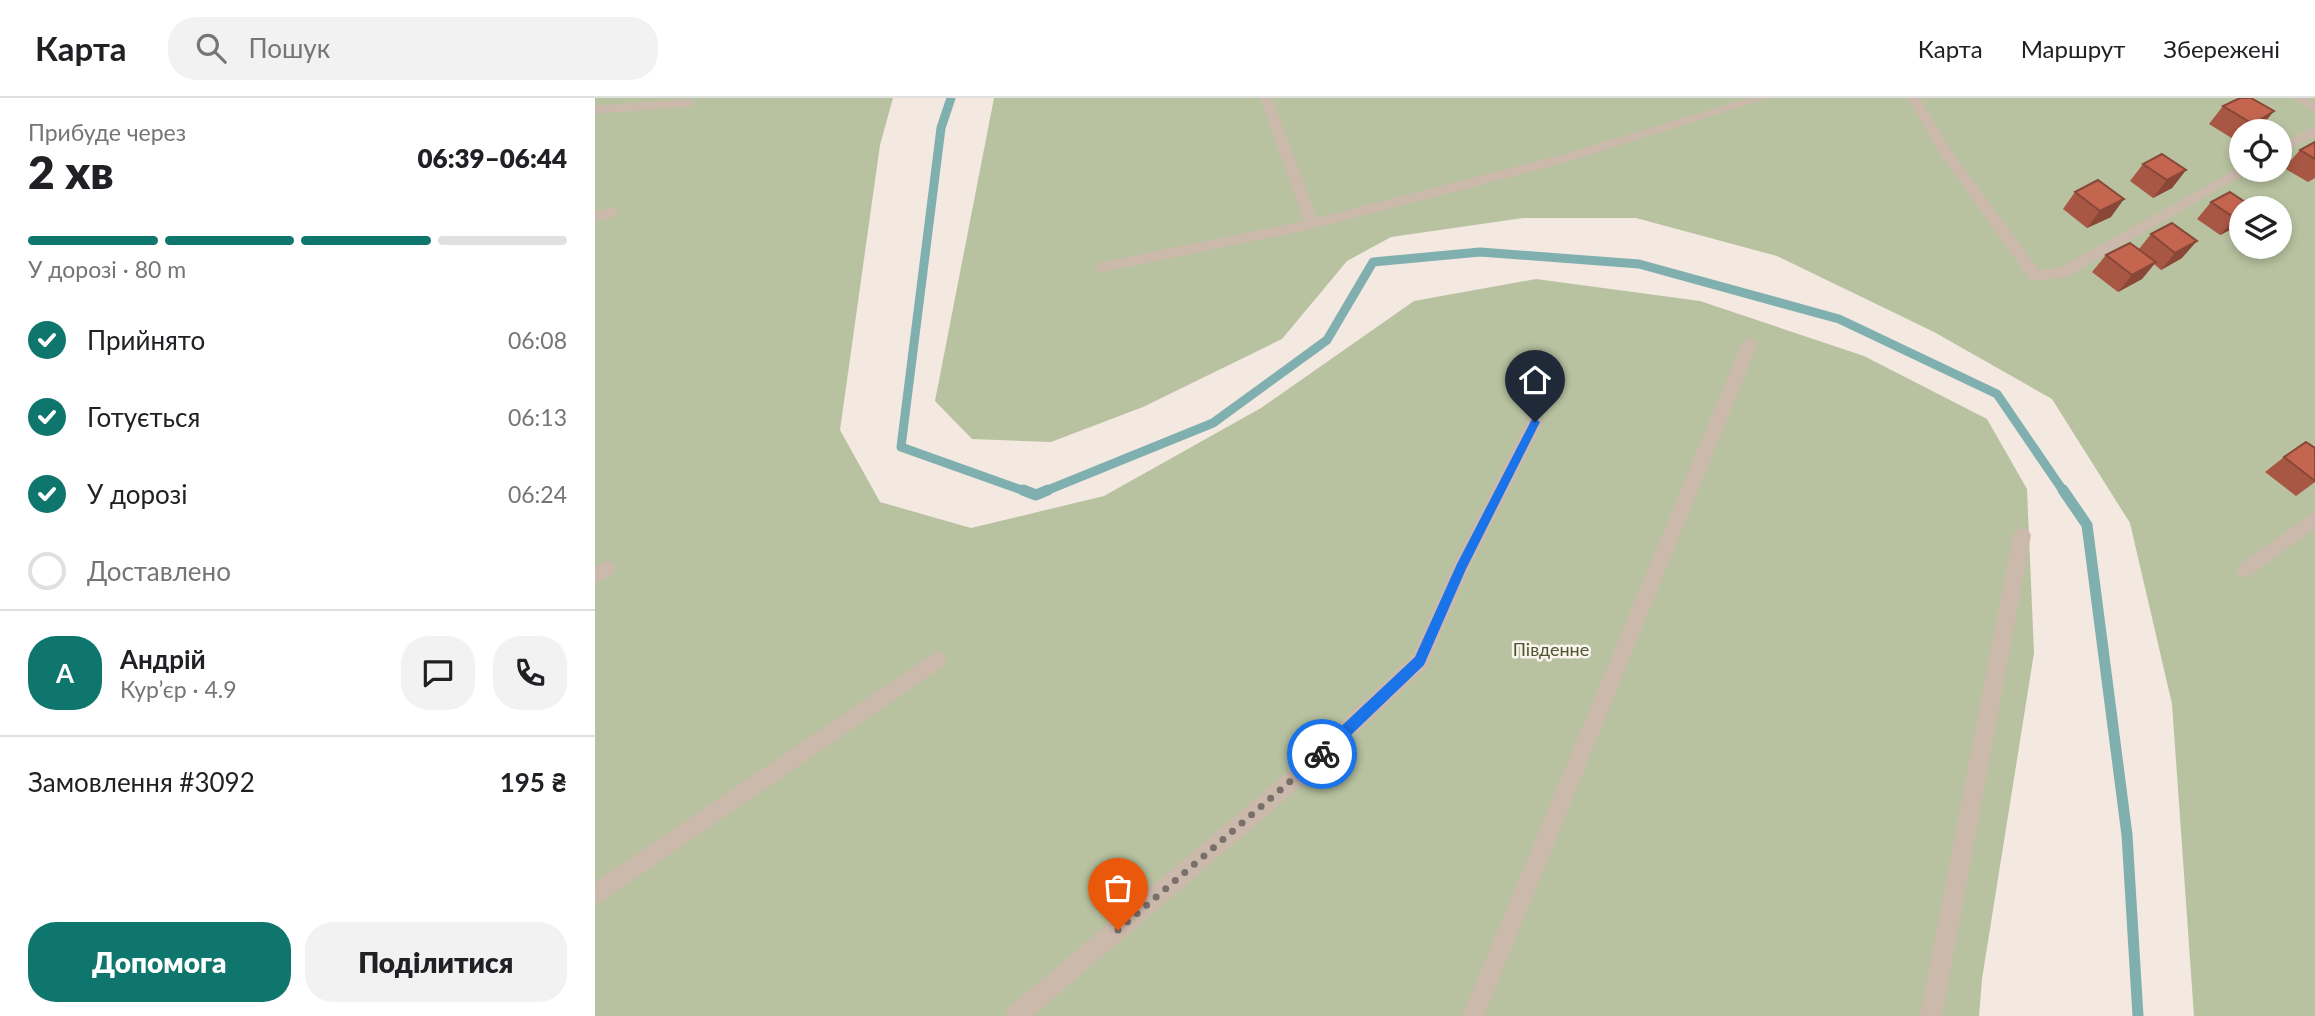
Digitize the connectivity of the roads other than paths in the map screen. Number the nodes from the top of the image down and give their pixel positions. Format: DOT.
graph roads {
  1 [pos="1266,98"];
  2 [pos="1763,98"];
  3 [pos="1914,98"];
  4 [pos="2299,98"];
  5 [pos="689,103"];
  6 [pos="2315,109"];
  7 [pos="595,110"];
  8 [pos="2315,130"];
  9 [pos="2292,143"];
  10 [pos="2229,179"];
  11 [pos="612,213"];
  12 [pos="595,216"];
  13 [pos="1312,224"];
  14 [pos="1103,267"];
  15 [pos="1750,343"];
  16 [pos="1535,422"];
  17 [pos="2315,518"];
  18 [pos="2022,535"];
  19 [pos="2245,569"];
  20 [pos="937,660"];
  21 [pos="595,895"];
  22 [pos="1016,1016"];
  23 [pos="1473,1016"];
  24 [pos="1931,1016"];
  1 -- 13 [label="lane"];
  2 -- 13 [label="lane"];
  3 -- 10 [label="lane"];
  4 -- 6 [label="lane"];
  5 -- 7 [label="lane"];
  8 -- 9 [label="lane"];
  11 -- 12 [label="lane"];
  13 -- 14 [label="lane"];
  15 -- 23 [label="lane"];
  16 -- 22 [label="lane"];
  17 -- 19 [label="lane"];
  18 -- 24 [label="lane"];
  20 -- 21 [label="lane"];
}
